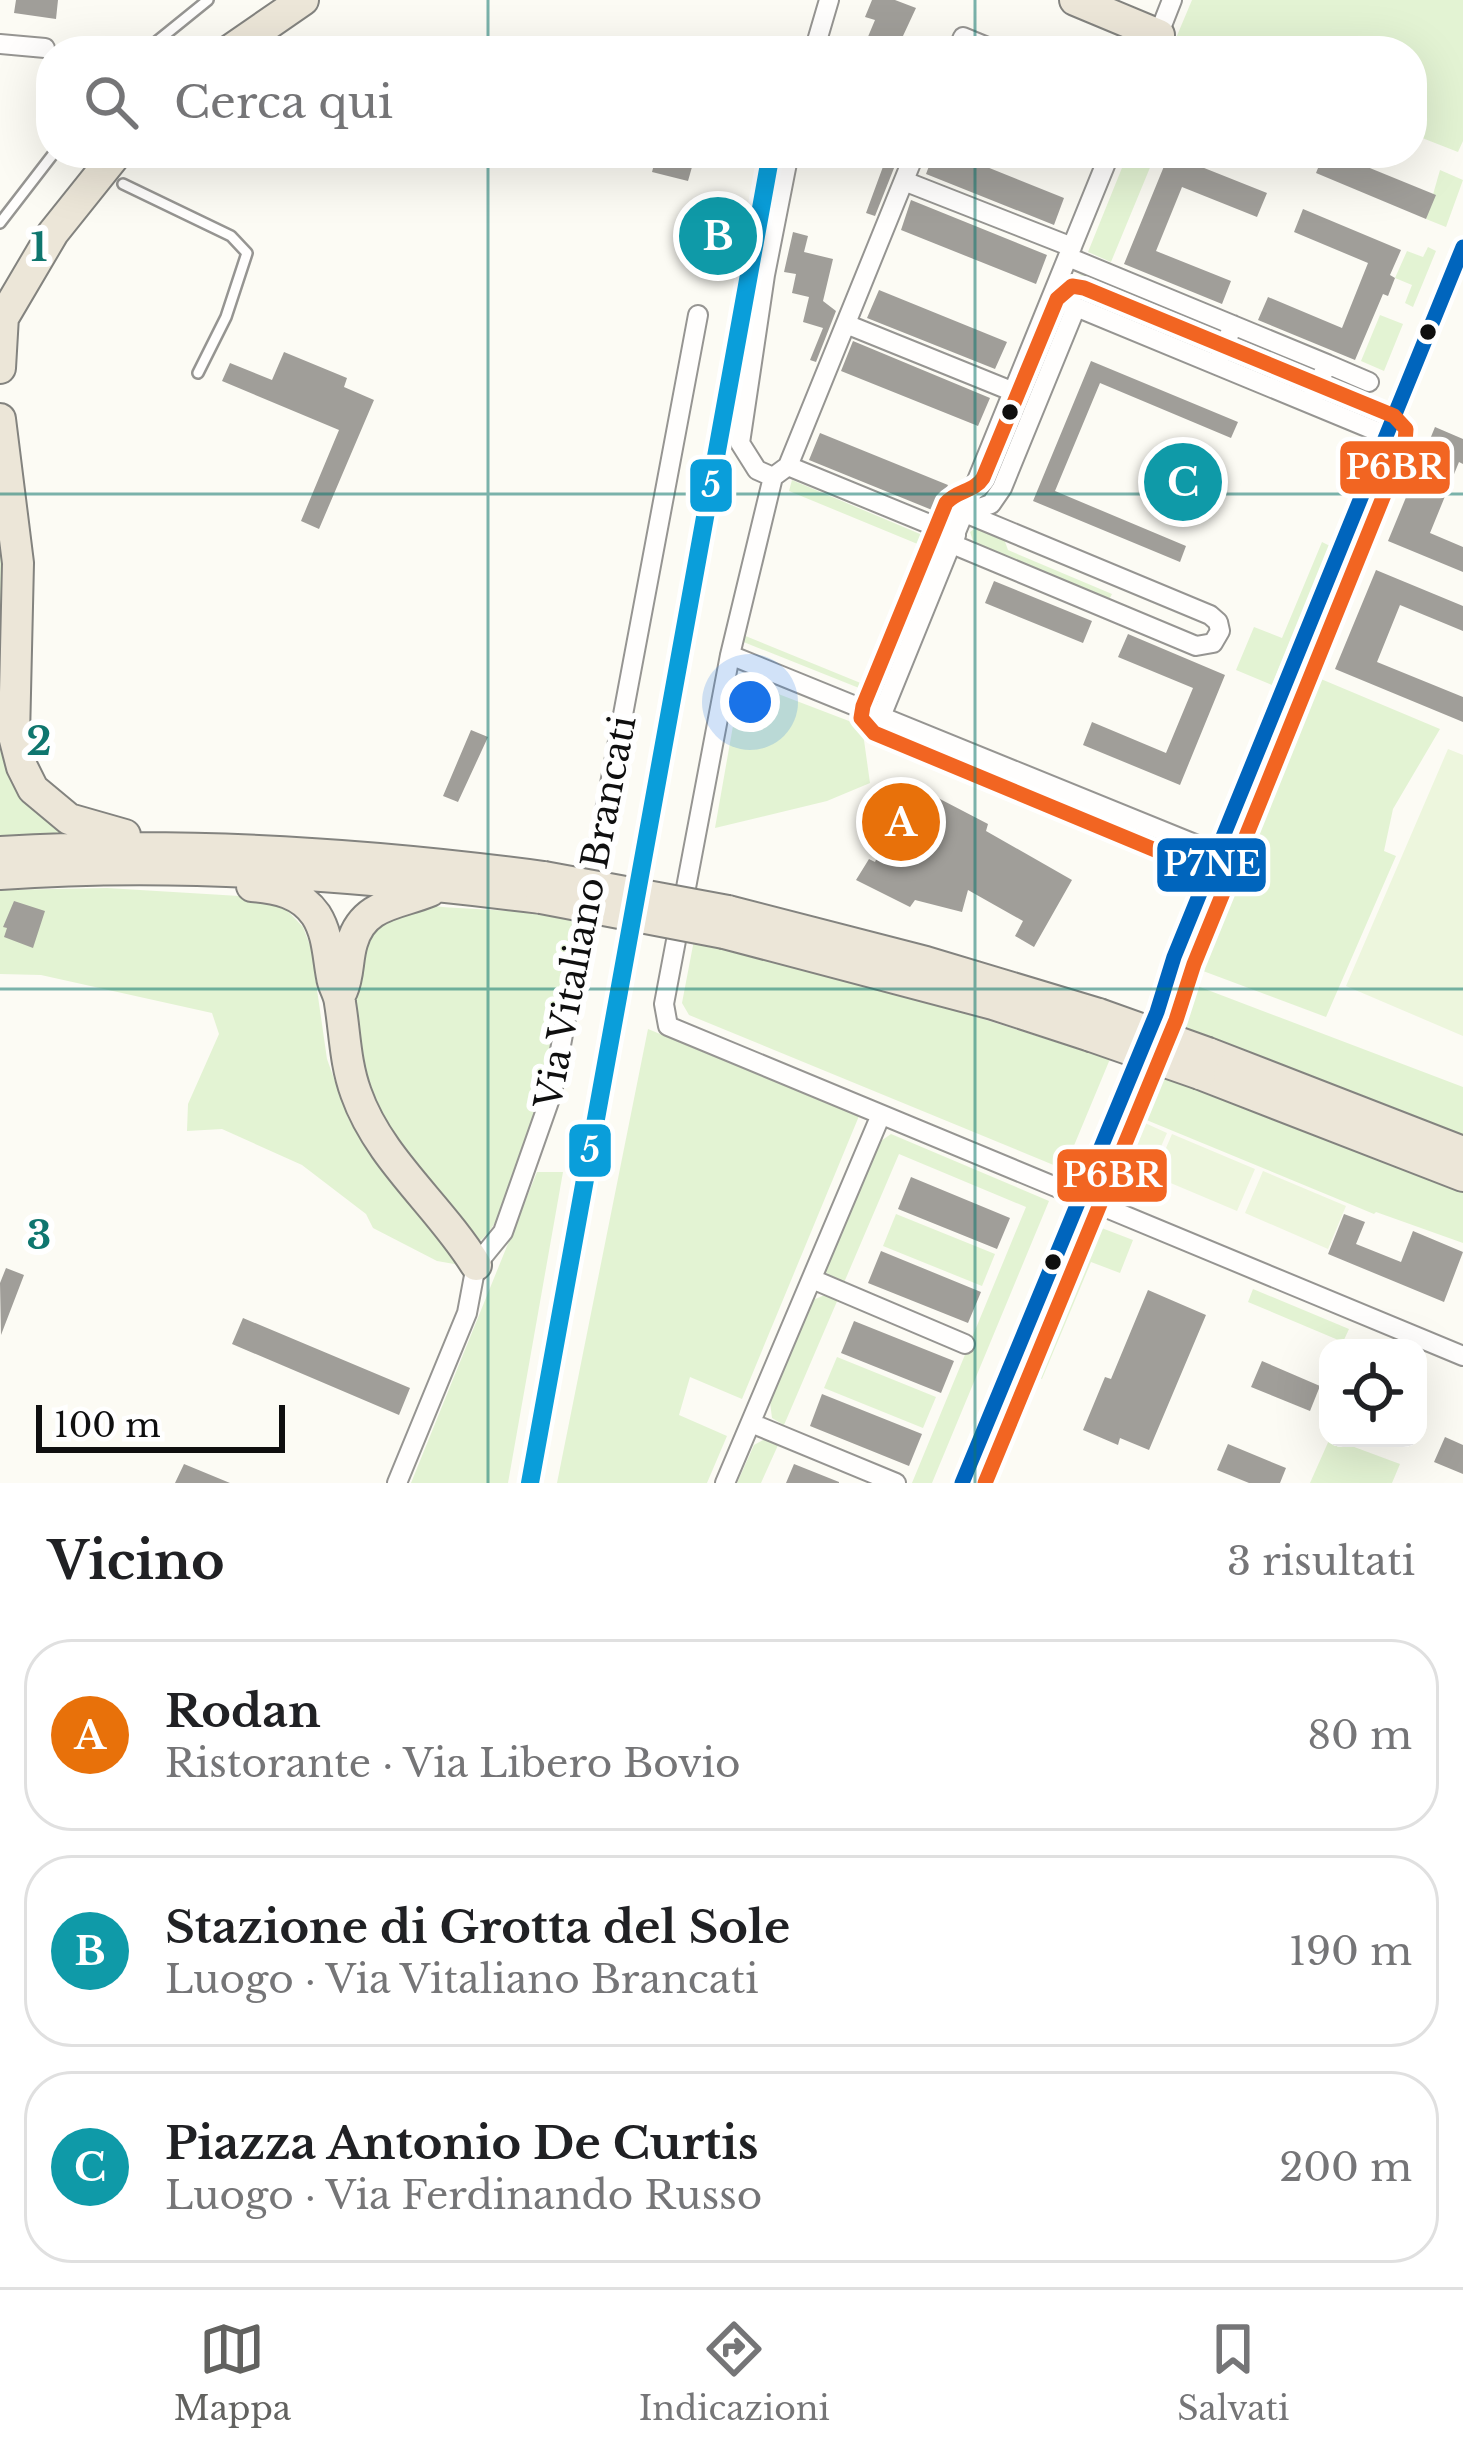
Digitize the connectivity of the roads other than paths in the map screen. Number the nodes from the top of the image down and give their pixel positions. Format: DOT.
graph roads {
  1 [pos="208,0"];
  2 [pos="326,0"];
  3 [pos="830,0"];
  4 [pos="1075,0"];
  5 [pos="1172,0"];
  6 [pos="298,4"];
  7 [pos="164,36"];
  8 [pos="251,36"];
  9 [pos="819,36"];
  10 [pos="1142,36"];
  11 [pos="1158,36"];
  12 [pos="0,44"];
  13 [pos="36,47"];
  14 [pos="42,168"];
  15 [pos="105,168"];
  16 [pos="786,168"];
  17 [pos="909,168"];
  18 [pos="1104,168"];
  19 [pos="904,181"];
  20 [pos="123,184"];
  21 [pos="0,223"];
  22 [pos="1463,247"];
  23 [pos="1070,252"];
  24 [pos="1052,297"];
  25 [pos="1076,307"];
  26 [pos="698,315"];
  27 [pos="2,320"];
  28 [pos="846,324"];
  29 [pos="1233,326"];
  30 [pos="1327,364"];
  31 [pos="1217,365"];
  32 [pos="0,368"];
  33 [pos="198,373"];
  34 [pos="1369,382"];
  35 [pos="1014,392"];
  36 [pos="1310,403"];
  37 [pos="0,419"];
  38 [pos="1386,435"];
  39 [pos="781,471"];
  40 [pos="964,513"];
  41 [pos="954,539"];
  42 [pos="1129,581"];
  43 [pos="1116,612"];
  44 [pos="730,655"];
  45 [pos="882,714"];
  46 [pos="147,846"];
  47 [pos="0,852"];
  48 [pos="1217,854"];
  49 [pos="218,870"];
  50 [pos="0,874"];
  51 [pos="442,886"];
  52 [pos="542,887"];
  53 [pos="340,997"];
  54 [pos="1204,1063"];
  55 [pos="880,1117"];
  56 [pos="1463,1152"];
  57 [pos="1463,1175"];
  58 [pos="1080,1198"];
  59 [pos="476,1265"];
  60 [pos="812,1280"];
  61 [pos="965,1344"];
  62 [pos="1463,1356"];
  63 [pos="751,1423"];
  64 [pos="397,1483"];
  65 [pos="725,1483"];
  66 [pos="896,1483"];
  67 [pos="962,1483"];
  1 -- 7 [label="lane"];
  2 -- 6 [label="highway"];
  3 -- 9 [label="street"];
  4 -- 10 [label="highway"];
  5 -- 11 [label="street"];
  6 -- 8 [label="highway"];
  12 -- 13 [label="street"];
  14 -- 21 [label="lane"];
  15 -- 27 [label="highway"];
  16 -- 39 [label="street"];
  17 -- 19 [label="street"];
  18 -- 23 [label="street"];
  19 -- 23 [label="street"];
  19 -- 28 [label="street"];
  20 -- 33 [label="lane"];
  22 -- 38 [label="street"];
  23 -- 24 [label="street"];
  23 -- 29 [label="street"];
  24 -- 25 [label="street"];
  24 -- 35 [label="street"];
  25 -- 31 [label="street"];
  25 -- 40 [label="street"];
  26 -- 59 [label="street, Via Vitaliano Brancati"];
  27 -- 32 [label="highway"];
  28 -- 35 [label="street"];
  28 -- 39 [label="street"];
  29 -- 30 [label="street"];
  29 -- 31 [label="street"];
  30 -- 34 [label="street"];
  30 -- 36 [label="street"];
  31 -- 36 [label="street"];
  35 -- 40 [label="street"];
  36 -- 38 [label="street"];
  37 -- 46 [label="highway"];
  38 -- 48 [label="street"];
  39 -- 41 [label="street"];
  39 -- 44 [label="street"];
  40 -- 41 [label="street"];
  40 -- 42 [label="street"];
  41 -- 43 [label="street"];
  41 -- 45 [label="street"];
  42 -- 43 [label="street"];
  42 -- 43 [label="street"];
  44 -- 45 [label="street"];
  44 -- 55 [label="street"];
  45 -- 48 [label="street"];
  46 -- 47 [label="highway"];
  46 -- 52 [label="highway"];
  48 -- 58 [label="street"];
  49 -- 50 [label="highway"];
  49 -- 51 [label="highway"];
  49 -- 53 [label="highway"];
  51 -- 52 [label="highway"];
  51 -- 53 [label="highway"];
  52 -- 54 [label="highway, bridge"];
  53 -- 59 [label="highway"];
  54 -- 56 [label="highway"];
  54 -- 57 [label="highway"];
  55 -- 58 [label="street"];
  55 -- 60 [label="street"];
  58 -- 62 [label="street"];
  58 -- 67 [label="street"];
  59 -- 64 [label="street, Via Vitaliano Brancati"];
  60 -- 61 [label="street"];
  60 -- 63 [label="street"];
  63 -- 65 [label="street"];
  63 -- 66 [label="street"];
}
